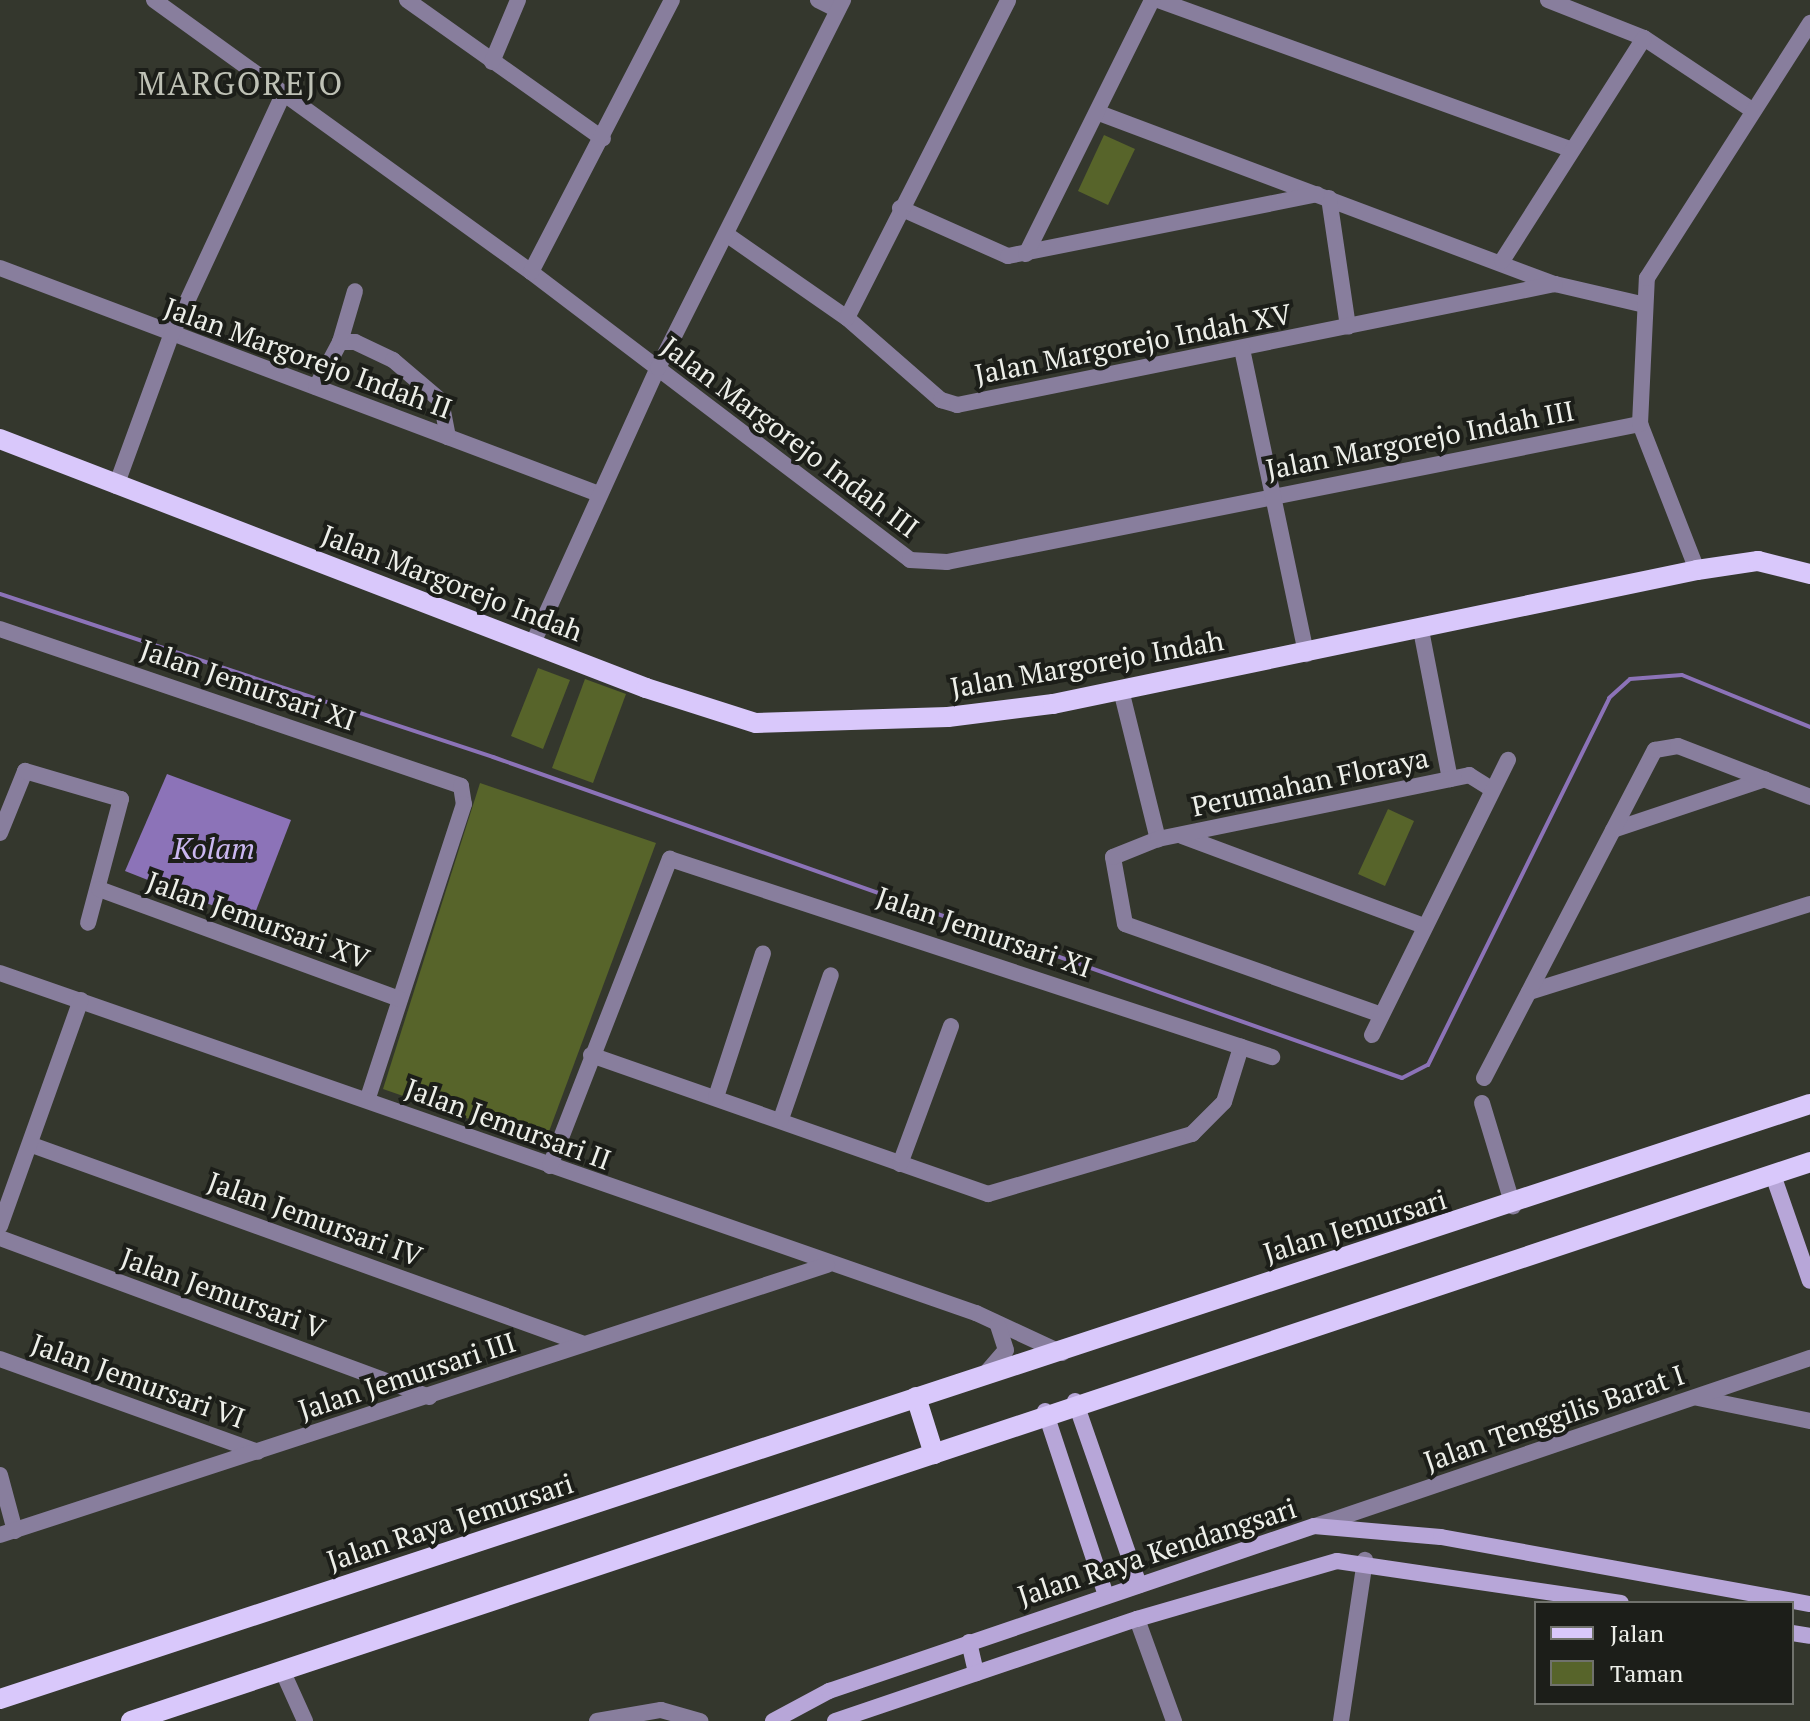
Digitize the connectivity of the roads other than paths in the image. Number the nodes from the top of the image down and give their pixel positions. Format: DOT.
graph roads {
  1 [pos="154,0"];
  2 [pos="407,0"];
  3 [pos="518,0"];
  4 [pos="672,0"];
  5 [pos="818,0"];
  6 [pos="1008,0"];
  7 [pos="1155,0"];
  8 [pos="1548,0"];
  9 [pos="840,5"];
  10 [pos="1810,23"];
  11 [pos="1644,38"];
  12 [pos="492,62"];
  13 [pos="284,93"];
  14 [pos="1752,110"];
  15 [pos="1099,113"];
  16 [pos="603,139"];
  17 [pos="1567,148"];
  18 [pos="1323,196"];
  19 [pos="900,208"];
  20 [pos="726,234"];
  21 [pos="1026,254"];
  22 [pos="1502,261"];
  23 [pos="0,268"];
  24 [pos="531,272"];
  25 [pos="1555,284"];
  26 [pos="355,291"];
  27 [pos="1645,305"];
  28 [pos="847,318"];
  29 [pos="1348,327"];
  30 [pos="171,336"];
  31 [pos="340,342"];
  32 [pos="1242,349"];
  33 [pos="658,368"];
  34 [pos="316,387"];
  35 [pos="1640,424"];
  36 [pos="448,437"];
  37 [pos="0,439"];
  38 [pos="116,486"];
  39 [pos="1275,493"];
  40 [pos="599,494"];
  41 [pos="1745,563"];
  42 [pos="1697,570"];
  43 [pos="1810,574"];
  44 [pos="1810,586"];
  45 [pos="0,629"];
  46 [pos="1421,630"];
  47 [pos="533,643"];
  48 [pos="1306,654"];
  49 [pos="1121,690"];
  50 [pos="1508,760"];
  51 [pos="1450,779"];
  52 [pos="1765,779"];
  53 [pos="1490,788"];
  54 [pos="1810,797"];
  55 [pos="1613,830"];
  56 [pos="0,833"];
  57 [pos="1179,835"];
  58 [pos="1158,839"];
  59 [pos="99,889"];
  60 [pos="1810,904"];
  61 [pos="88,923"];
  62 [pos="1424,926"];
  63 [pos="763,953"];
  64 [pos="0,973"];
  65 [pos="831,975"];
  66 [pos="1529,992"];
  67 [pos="399,999"];
  68 [pos="81,1000"];
  69 [pos="1379,1014"];
  70 [pos="951,1026"];
  71 [pos="1372,1035"];
  72 [pos="1241,1047"];
  73 [pos="591,1055"];
  74 [pos="1272,1057"];
  75 [pos="1484,1078"];
  76 [pos="716,1097"];
  77 [pos="367,1100"];
  78 [pos="1482,1103"];
  79 [pos="1810,1104"];
  80 [pos="781,1119"];
  81 [pos="32,1145"];
  82 [pos="1810,1162"];
  83 [pos="900,1164"];
  84 [pos="550,1166"];
  85 [pos="1773,1175"];
  86 [pos="1513,1206"];
  87 [pos="0,1226"];
  88 [pos="0,1238"];
  89 [pos="829,1264"];
  90 [pos="1810,1281"];
  91 [pos="998,1325"];
  92 [pos="581,1343"];
  93 [pos="1062,1353"];
  94 [pos="1810,1358"];
  95 [pos="0,1359"];
  96 [pos="984,1376"];
  97 [pos="429,1397"];
  98 [pos="916,1397"];
  99 [pos="1695,1398"];
  100 [pos="1075,1401"];
  101 [pos="1045,1411"];
  102 [pos="1810,1421"];
  103 [pos="258,1452"];
  104 [pos="934,1454"];
  105 [pos="0,1475"];
  106 [pos="1314,1526"];
  107 [pos="7,1533"];
  108 [pos="1365,1560"];
  109 [pos="1139,1585"];
  110 [pos="1106,1595"];
  111 [pos="1609,1601"];
  112 [pos="1793,1601"];
  113 [pos="1137,1619"];
  114 [pos="969,1642"];
  115 [pos="282,1670"];
  116 [pos="976,1673"];
  117 [pos="0,1699"];
  118 [pos="168,1716"];
  119 [pos="131,1721"];
  120 [pos="305,1721"];
  121 [pos="597,1721"];
  122 [pos="700,1721"];
  123 [pos="773,1721"];
  124 [pos="835,1721"];
  125 [pos="1174,1721"];
  126 [pos="1341,1721"];
  1 -- 13 [label="street, Jalan Margorejo Indah III"];
  2 -- 12 [label="street"];
  3 -- 12 [label="street"];
  4 -- 16 [label="street"];
  5 -- 9 [label="street"];
  6 -- 19 [label="street"];
  7 -- 15 [label="street"];
  7 -- 17 [label="street"];
  8 -- 11 [label="street"];
  9 -- 20 [label="street"];
  10 -- 14 [label="street"];
  11 -- 14 [label="street"];
  11 -- 17 [label="street"];
  12 -- 16 [label="street"];
  13 -- 24 [label="street, Jalan Margorejo Indah III"];
  13 -- 30 [label="street"];
  14 -- 27 [label="street"];
  15 -- 18 [label="street"];
  15 -- 21 [label="street"];
  16 -- 24 [label="street"];
  17 -- 22 [label="street"];
  18 -- 21 [label="street"];
  18 -- 22 [label="street"];
  18 -- 29 [label="street"];
  19 -- 21 [label="street"];
  19 -- 28 [label="street"];
  20 -- 28 [label="street, Jalan Margorejo Indah XV"];
  20 -- 33 [label="street"];
  22 -- 25 [label="street"];
  23 -- 30 [label="street, Jalan Margorejo Indah II"];
  24 -- 33 [label="street, Jalan Margorejo Indah III"];
  25 -- 27 [label="street"];
  25 -- 29 [label="street, Jalan Margorejo Indah XV"];
  26 -- 31 [label="street"];
  27 -- 35 [label="street"];
  28 -- 32 [label="street, Jalan Margorejo Indah XV"];
  29 -- 32 [label="street, Jalan Margorejo Indah XV"];
  30 -- 34 [label="street, Jalan Margorejo Indah II"];
  30 -- 38 [label="street"];
  31 -- 34 [label="street"];
  31 -- 36 [label="street"];
  32 -- 39 [label="street"];
  33 -- 39 [label="street, Jalan Margorejo Indah III"];
  33 -- 40 [label="street"];
  34 -- 36 [label="street, Jalan Margorejo Indah II"];
  35 -- 39 [label="street, Jalan Margorejo Indah III"];
  35 -- 42 [label="street"];
  36 -- 40 [label="street, Jalan Margorejo Indah II"];
  37 -- 38 [label="main road, Jalan Margorejo Indah"];
  38 -- 47 [label="main road, Jalan Margorejo Indah"];
  39 -- 48 [label="street"];
  40 -- 47 [label="street"];
  41 -- 42 [label="main road, Jalan Margorejo Indah"];
  41 -- 43 [label="main road, Jalan Margorejo Indah"];
  41 -- 44 [label="main road, Jalan Margorejo Indah"];
  42 -- 46 [label="main road, Jalan Margorejo Indah"];
  45 -- 67 [label="street, Jalan Jemursari XI"];
  46 -- 48 [label="main road, Jalan Margorejo Indah"];
  46 -- 51 [label="street, Perumahan Floraya"];
  47 -- 49 [label="main road, Jalan Margorejo Indah"];
  48 -- 49 [label="main road, Jalan Margorejo Indah"];
  49 -- 58 [label="street, Perumahan Floraya"];
  50 -- 53 [label="street"];
  51 -- 53 [label="street, Perumahan Floraya"];
  51 -- 57 [label="street, Perumahan Floraya"];
  52 -- 54 [label="street"];
  52 -- 55 [label="street"];
  52 -- 55 [label="street"];
  53 -- 62 [label="street"];
  55 -- 66 [label="street"];
  56 -- 59 [label="street"];
  57 -- 58 [label="street, Perumahan Floraya"];
  57 -- 62 [label="street, Perumahan Floraya"];
  58 -- 69 [label="street, Perumahan Floraya"];
  59 -- 61 [label="street"];
  59 -- 67 [label="street, Jalan Jemursari XV"];
  60 -- 66 [label="street"];
  62 -- 69 [label="street"];
  63 -- 76 [label="street"];
  64 -- 68 [label="street, Jalan Jemursari II"];
  65 -- 80 [label="street"];
  66 -- 75 [label="street"];
  67 -- 77 [label="street"];
  68 -- 77 [label="street, Jalan Jemursari II"];
  68 -- 81 [label="street"];
  69 -- 71 [label="street"];
  70 -- 83 [label="street"];
  72 -- 73 [label="street, Jalan Jemursari XI"];
  72 -- 74 [label="street, Jalan Jemursari XI"];
  72 -- 83 [label="street"];
  73 -- 76 [label="street"];
  73 -- 84 [label="street"];
  76 -- 80 [label="street"];
  77 -- 84 [label="street, Jalan Jemursari II"];
  78 -- 86 [label="street"];
  79 -- 86 [label="main road, Jalan Jemursari"];
  80 -- 83 [label="street"];
  81 -- 87 [label="street"];
  81 -- 92 [label="street, Jalan Jemursari IV"];
  82 -- 85 [label="main road"];
  84 -- 89 [label="street, Jalan Jemursari II"];
  85 -- 90 [label="main road"];
  85 -- 100 [label="main road"];
  86 -- 93 [label="main road, Jalan Jemursari"];
  88 -- 97 [label="street, Jalan Jemursari V"];
  89 -- 91 [label="street, Jalan Jemursari II"];
  89 -- 92 [label="street, Jalan Jemursari III"];
  91 -- 93 [label="street, Jalan Jemursari II"];
  91 -- 96 [label="street"];
  92 -- 97 [label="street, Jalan Jemursari III"];
  93 -- 96 [label="main road, Jalan Jemursari"];
  94 -- 99 [label="street, Jalan Tenggilis Barat I"];
  95 -- 103 [label="street, Jalan Jemursari VI"];
  96 -- 98 [label="main road, Jalan Jemursari"];
  97 -- 103 [label="street, Jalan Jemursari III"];
  98 -- 104 [label="main road"];
  98 -- 117 [label="main road, Jalan Raya Jemursari"];
  99 -- 102 [label="street"];
  99 -- 106 [label="street, Jalan Tenggilis Barat I"];
  100 -- 101 [label="main road"];
  100 -- 109 [label="main road"];
  101 -- 104 [label="main road"];
  101 -- 110 [label="main road"];
  103 -- 107 [label="street, Jalan Jemursari III"];
  104 -- 115 [label="main road"];
  105 -- 107 [label="street"];
  106 -- 109 [label="main road, Jalan Raya Kendangsari"];
  106 -- 112 [label="main road, Jalan Raya Kendangsari"];
  108 -- 111 [label="main road, Jalan Raya Kendangsari"];
  108 -- 113 [label="main road, Jalan Raya Kendangsari"];
  108 -- 126 [label="street"];
  109 -- 110 [label="main road, Jalan Raya Kendangsari"];
  110 -- 114 [label="main road, Jalan Raya Kendangsari"];
  113 -- 116 [label="main road, Jalan Raya Kendangsari"];
  113 -- 125 [label="street"];
  114 -- 116 [label="main road"];
  114 -- 123 [label="main road, Jalan Raya Kendangsari"];
  115 -- 118 [label="main road"];
  115 -- 120 [label="street"];
  116 -- 124 [label="main road, Jalan Raya Kendangsari"];
  118 -- 119 [label="main road"];
  121 -- 122 [label="street"];
}
